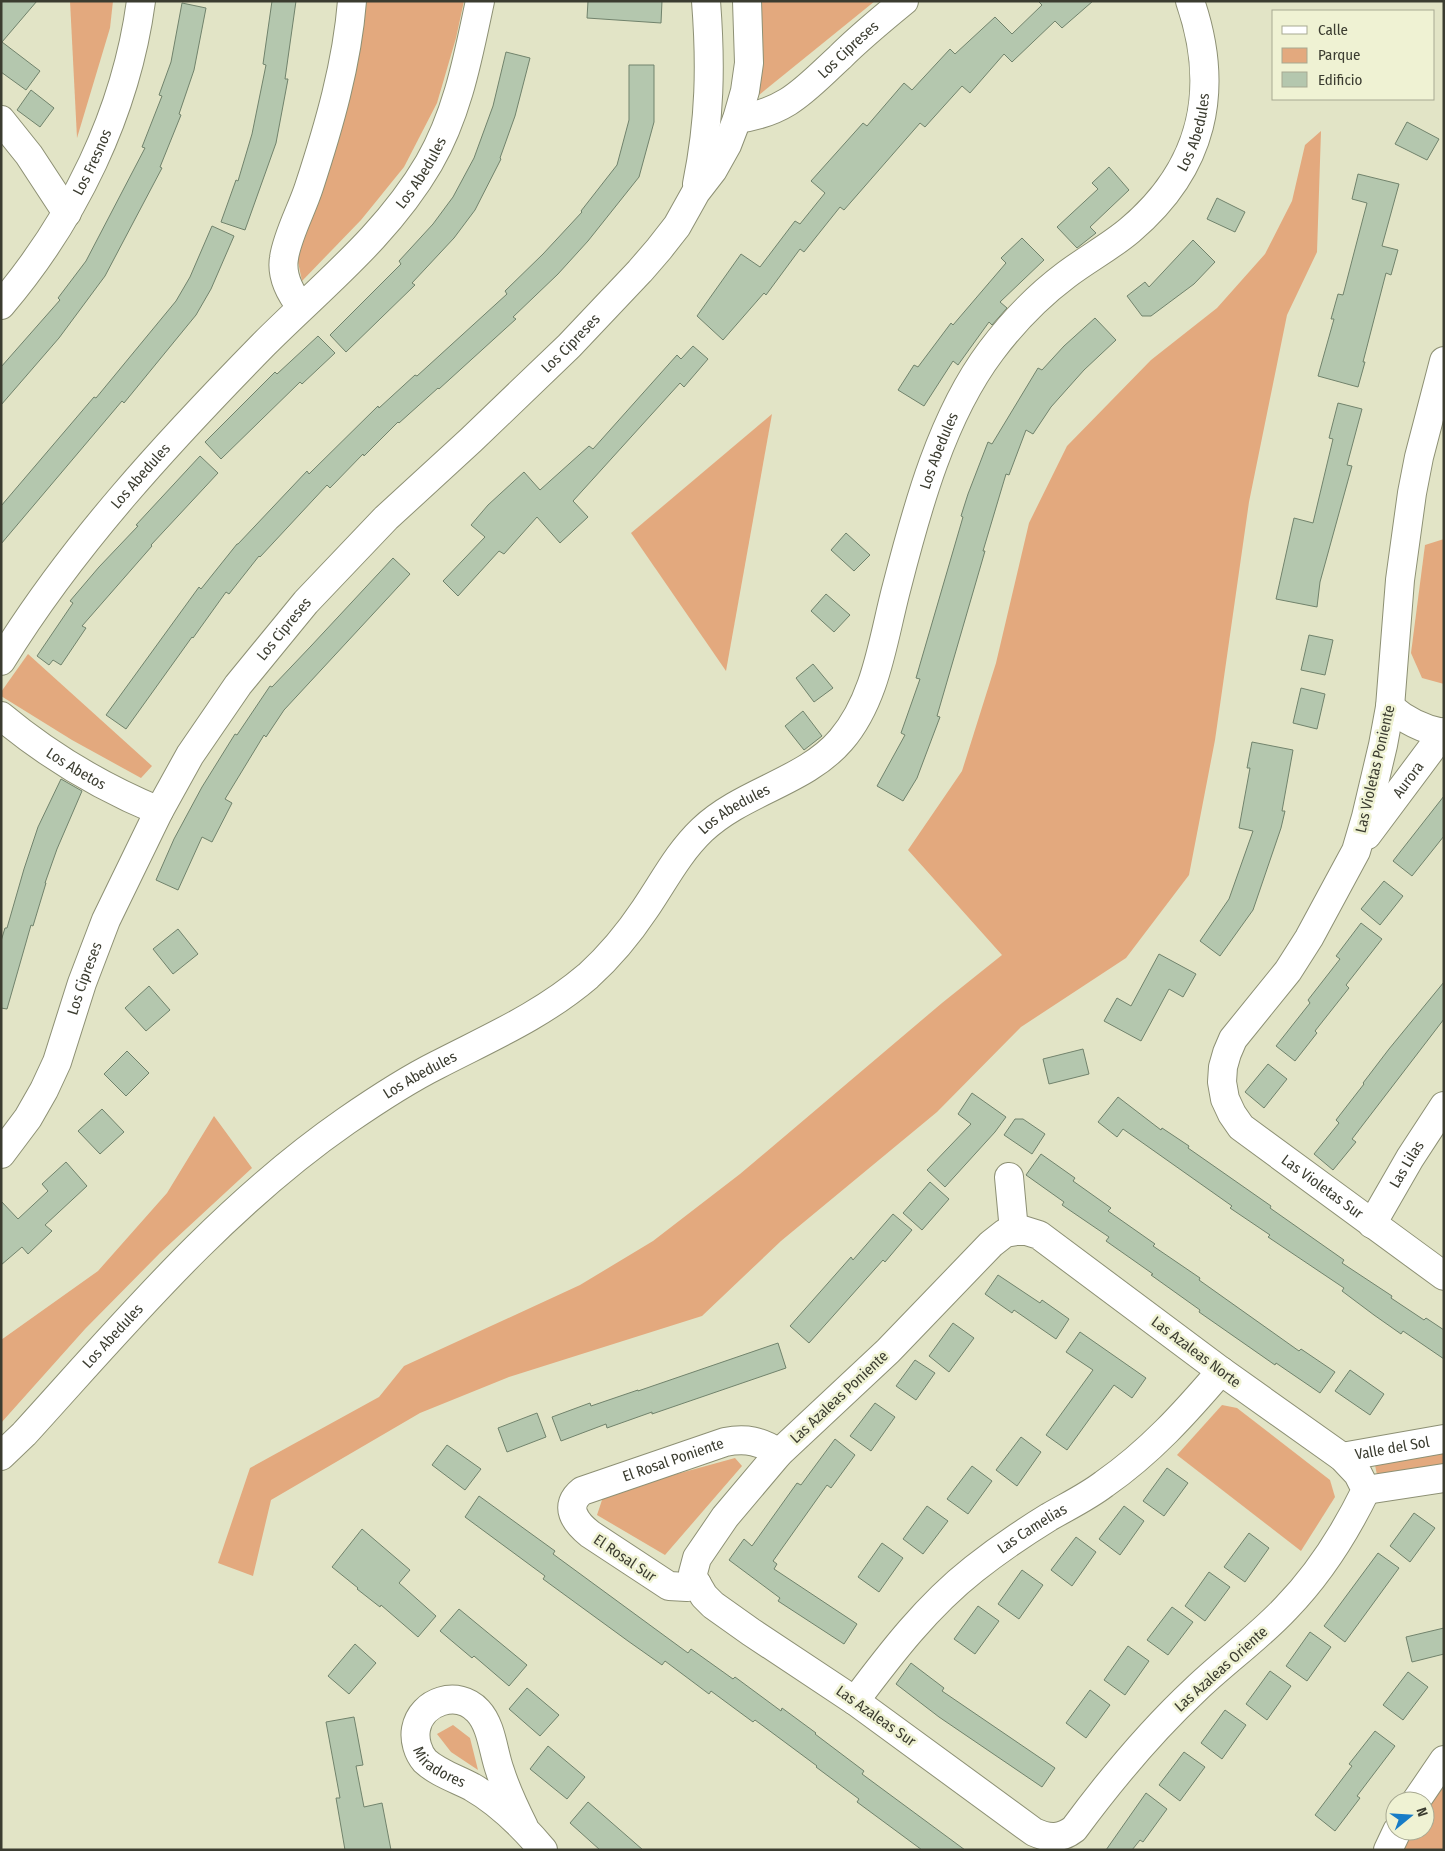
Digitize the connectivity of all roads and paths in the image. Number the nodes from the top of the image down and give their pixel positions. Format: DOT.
graph roads {
  1 [pos="141,1"];
  2 [pos="352,1"];
  3 [pos="480,1"];
  4 [pos="706,1"];
  5 [pos="747,1"];
  6 [pos="904,1"];
  7 [pos="1190,1"];
  8 [pos="738,119"];
  9 [pos="1,120"];
  10 [pos="696,192"];
  11 [pos="67,214"];
  12 [pos="1,305"];
  13 [pos="300,308"];
  14 [pos="1444,361"];
  15 [pos="1436,418"];
  16 [pos="1,661"];
  17 [pos="1390,707"];
  18 [pos="1,716"];
  19 [pos="1443,732"];
  20 [pos="158,811"];
  21 [pos="1356,851"];
  22 [pos="1222,1082"];
  23 [pos="1444,1106"];
  24 [pos="1,1154"];
  25 [pos="1009,1177"];
  26 [pos="1372,1224"];
  27 [pos="1014,1230"];
  28 [pos="1444,1276"];
  29 [pos="1221,1371"];
  30 [pos="1444,1439"];
  31 [pos="779,1453"];
  32 [pos="1,1456"];
  33 [pos="1342,1457"];
  34 [pos="1444,1478"];
  35 [pos="1366,1490"];
  36 [pos="573,1502"];
  37 [pos="697,1584"];
  38 [pos="855,1701"];
  39 [pos="1444,1760"];
  40 [pos="1423,1791"];
  41 [pos="524,1827"];
  42 [pos="1061,1843"];
  43 [pos="543,1850"];
  1 -- 11 [label="street, Los Fresnos"];
  2 -- 13 [label="street"];
  3 -- 13 [label="street, Los Abedules"];
  4 -- 10 [label="street, Los Cipreses"];
  5 -- 8 [label="street, Los Cipreses"];
  6 -- 8 [label="street, Los Cipreses"];
  7 -- 32 [label="street, Los Abedules"];
  8 -- 10 [label="street, Los Cipreses"];
  9 -- 11 [label="street"];
  10 -- 20 [label="street, Los Cipreses"];
  11 -- 12 [label="street, Los Fresnos"];
  13 -- 16 [label="street, Los Abedules"];
  14 -- 15 [label="street, Las Violetas Poniente"];
  15 -- 17 [label="street, Las Violetas Poniente"];
  17 -- 19 [label="street, Aurora"];
  17 -- 21 [label="street, Las Violetas Poniente"];
  18 -- 20 [label="street, Los Abetos"];
  19 -- 21 [label="street, Aurora"];
  20 -- 24 [label="street, Los Cipreses"];
  21 -- 22 [label="street, Las Violetas Poniente"];
  22 -- 26 [label="street, Las Violetas Sur"];
  23 -- 26 [label="street, Las Lilas"];
  25 -- 27 [label="street"];
  26 -- 28 [label="street, Las Violetas Sur"];
  27 -- 29 [label="street, Las Azaleas Norte"];
  27 -- 31 [label="street, Las Azaleas Poniente"];
  29 -- 33 [label="street, Las Azaleas Norte"];
  29 -- 38 [label="street, Las Camelias"];
  30 -- 33 [label="street, Valle del Sol"];
  31 -- 36 [label="street, El Rosal Poniente"];
  31 -- 37 [label="street, Las Azaleas Poniente"];
  33 -- 35 [label="street, Las Azaleas Norte"];
  34 -- 35 [label="street"];
  35 -- 42 [label="street, Las Azaleas Oriente"];
  36 -- 37 [label="street, El Rosal Sur"];
  37 -- 38 [label="street, Las Azaleas Sur"];
  38 -- 42 [label="street, Las Azaleas Sur"];
  39 -- 40 [label="street"];
  41 -- 41 [label="street, Miradores"];
  41 -- 43 [label="street, Miradores"];
}
